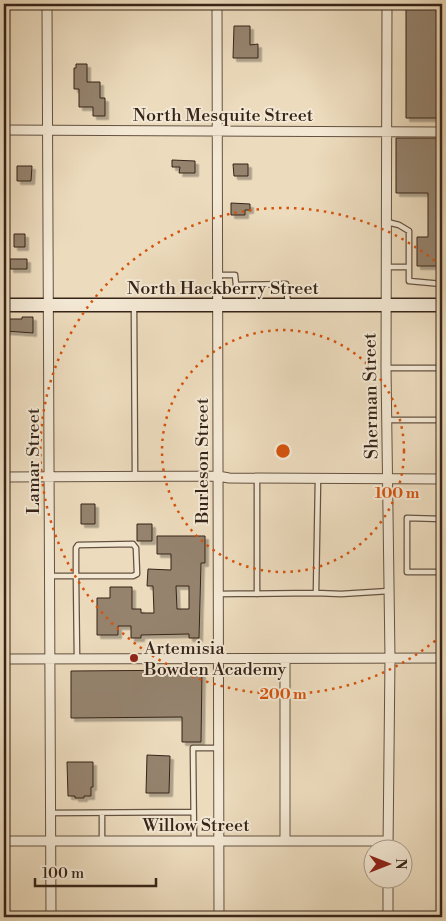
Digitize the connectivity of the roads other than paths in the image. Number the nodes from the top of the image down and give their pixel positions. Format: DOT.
graph roads {
  1 [pos="46,4"];
  2 [pos="217,4"];
  3 [pos="388,4"];
  4 [pos="4,130"];
  5 [pos="46,131"];
  6 [pos="217,132"];
  7 [pos="387,132"];
  8 [pos="442,132"];
  9 [pos="387,222"];
  10 [pos="386,267"];
  11 [pos="409,267"];
  12 [pos="217,275"];
  13 [pos="442,284"];
  14 [pos="134,305"];
  15 [pos="218,305"];
  16 [pos="288,305"];
  17 [pos="386,305"];
  18 [pos="442,305"];
  19 [pos="4,306"];
  20 [pos="48,306"];
  21 [pos="386,368"];
  22 [pos="442,368"];
  23 [pos="387,420"];
  24 [pos="442,420"];
  25 [pos="135,476"];
  26 [pos="218,476"];
  27 [pos="4,477"];
  28 [pos="49,477"];
  29 [pos="318,477"];
  30 [pos="257,478"];
  31 [pos="389,478"];
  32 [pos="442,479"];
  33 [pos="442,519"];
  34 [pos="442,572"];
  35 [pos="49,576"];
  36 [pos="76,576"];
  37 [pos="389,591"];
  38 [pos="316,593"];
  39 [pos="218,594"];
  40 [pos="257,594"];
  41 [pos="284,658"];
  42 [pos="390,658"];
  43 [pos="442,658"];
  44 [pos="4,659"];
  45 [pos="50,659"];
  46 [pos="77,659"];
  47 [pos="218,659"];
  48 [pos="219,748"];
  49 [pos="193,812"];
  50 [pos="50,813"];
  51 [pos="102,813"];
  52 [pos="388,838"];
  53 [pos="4,841"];
  54 [pos="50,841"];
  55 [pos="102,841"];
  56 [pos="194,841"];
  57 [pos="219,841"];
  58 [pos="284,841"];
  59 [pos="364,844"];
  60 [pos="388,888"];
  61 [pos="51,917"];
  62 [pos="219,917"];
  63 [pos="388,917"];
  1 -- 5 [label="street, Lamar Street"];
  2 -- 6 [label="street, Burleson Street"];
  3 -- 7 [label="street, Sherman Street"];
  4 -- 5 [label="street, North Mesquite Street"];
  5 -- 6 [label="street, North Mesquite Street"];
  5 -- 20 [label="street, Lamar Street"];
  6 -- 7 [label="street, North Mesquite Street"];
  6 -- 12 [label="street, Burleson Street"];
  7 -- 8 [label="street, North Mesquite Street"];
  7 -- 9 [label="street, Sherman Street"];
  9 -- 10 [label="street, Sherman Street"];
  9 -- 11 [label="lane"];
  10 -- 11 [label="lane"];
  10 -- 17 [label="street, Sherman Street"];
  11 -- 13 [label="lane"];
  12 -- 15 [label="street, Burleson Street"];
  12 -- 16 [label="lane"];
  14 -- 15 [label="main road, North Hackberry Street"];
  14 -- 20 [label="main road, North Hackberry Street"];
  14 -- 25 [label="lane"];
  15 -- 16 [label="main road, North Hackberry Street"];
  15 -- 26 [label="street, Burleson Street"];
  16 -- 17 [label="main road, North Hackberry Street"];
  17 -- 18 [label="main road, North Hackberry Street"];
  17 -- 21 [label="street, Sherman Street"];
  19 -- 20 [label="main road, North Hackberry Street"];
  20 -- 28 [label="street, Lamar Street"];
  21 -- 22 [label="lane"];
  21 -- 23 [label="street, Sherman Street"];
  23 -- 24 [label="lane"];
  23 -- 31 [label="street, Sherman Street"];
  25 -- 26 [label="street"];
  25 -- 28 [label="street"];
  26 -- 30 [label="street"];
  26 -- 39 [label="street, Burleson Street"];
  27 -- 28 [label="street"];
  28 -- 35 [label="street, Lamar Street"];
  29 -- 30 [label="street"];
  29 -- 31 [label="street"];
  29 -- 38 [label="lane"];
  30 -- 40 [label="lane"];
  31 -- 32 [label="street"];
  31 -- 37 [label="street, Sherman Street"];
  33 -- 34 [label="lane"];
  35 -- 36 [label="lane"];
  35 -- 45 [label="street, Lamar Street"];
  36 -- 36 [label="lane"];
  36 -- 46 [label="lane"];
  37 -- 38 [label="lane"];
  37 -- 42 [label="street, Sherman Street"];
  38 -- 40 [label="lane"];
  39 -- 40 [label="lane"];
  39 -- 47 [label="street, Burleson Street"];
  41 -- 42 [label="street"];
  41 -- 47 [label="street"];
  41 -- 58 [label="street"];
  42 -- 43 [label="street"];
  42 -- 52 [label="street, Sherman Street"];
  44 -- 45 [label="street"];
  45 -- 46 [label="street"];
  45 -- 50 [label="street, Lamar Street"];
  46 -- 47 [label="street"];
  47 -- 48 [label="street, Burleson Street"];
  48 -- 49 [label="lane"];
  48 -- 57 [label="street, Burleson Street"];
  49 -- 51 [label="lane"];
  49 -- 56 [label="lane"];
  50 -- 51 [label="lane"];
  50 -- 54 [label="street, Lamar Street"];
  51 -- 55 [label="lane"];
  53 -- 54 [label="street, Willow Street"];
  54 -- 55 [label="street, Willow Street"];
  54 -- 61 [label="street, Lamar Street"];
  55 -- 56 [label="street, Willow Street"];
  56 -- 57 [label="street, Willow Street"];
  57 -- 58 [label="street, Willow Street"];
  57 -- 62 [label="street, Burleson Street"];
  58 -- 59 [label="street, Willow Street"];
  60 -- 63 [label="street"];
}
